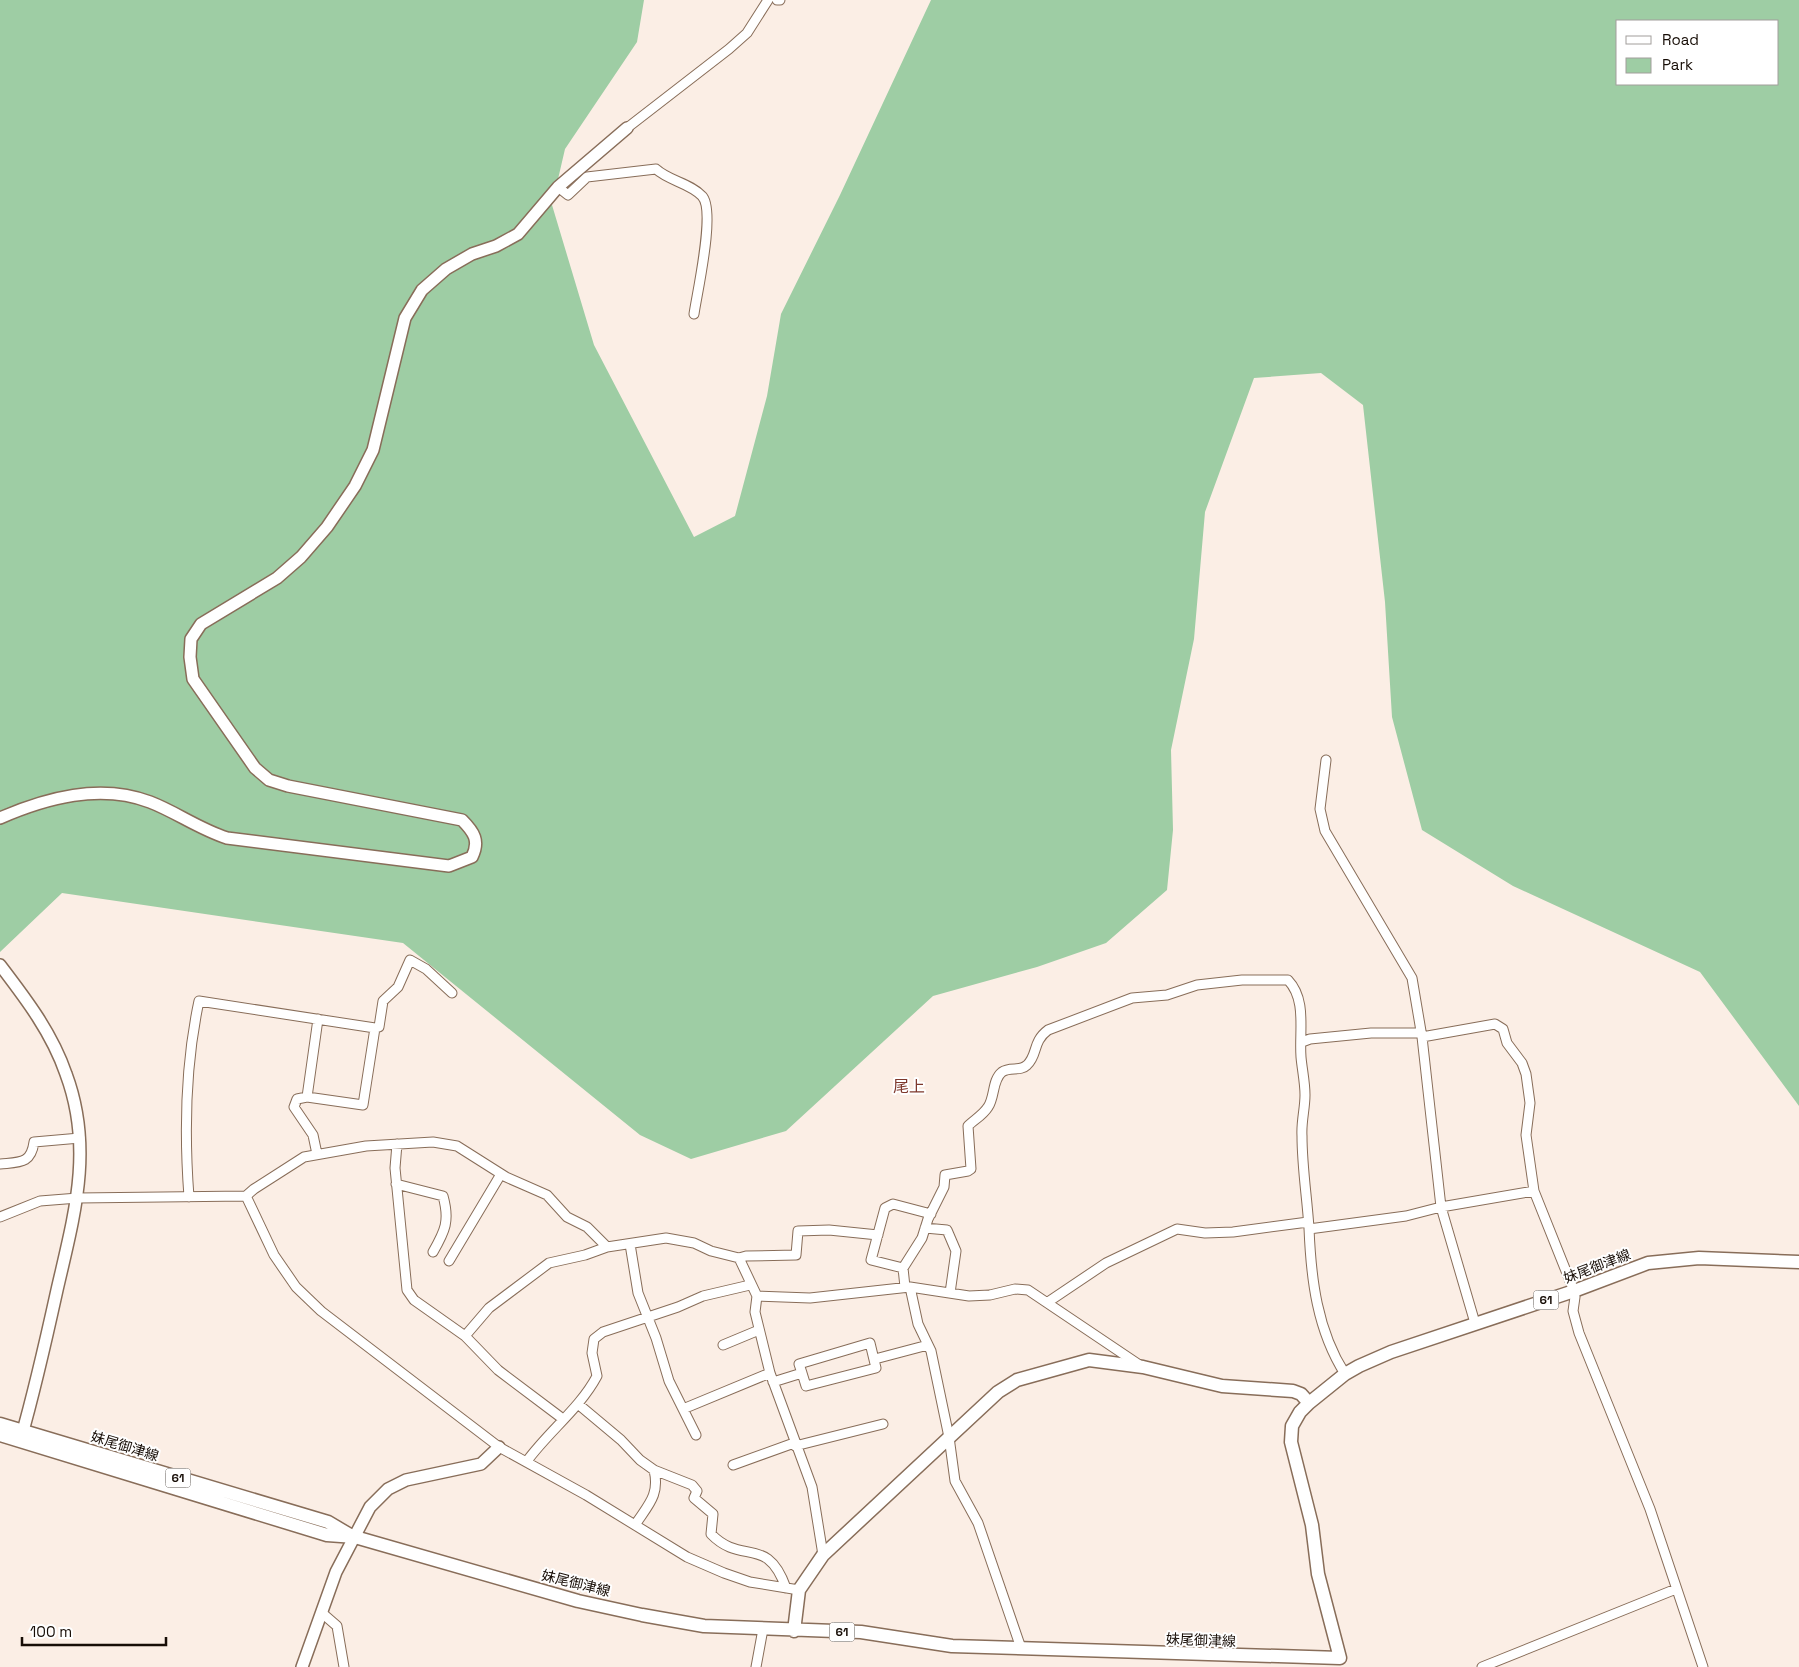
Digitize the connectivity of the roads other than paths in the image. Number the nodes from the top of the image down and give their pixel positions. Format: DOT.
graph roads {
  1 [pos="768,0"];
  2 [pos="627,128"];
  3 [pos="558,187"];
  4 [pos="694,314"];
  5 [pos="1326,760"];
  6 [pos="0,818"];
  7 [pos="0,965"];
  8 [pos="452,993"];
  9 [pos="318,1019"];
  10 [pos="375,1028"];
  11 [pos="1421,1035"];
  12 [pos="1302,1042"];
  13 [pos="307,1097"];
  14 [pos="80,1138"];
  15 [pos="397,1144"];
  16 [pos="317,1154"];
  17 [pos="0,1164"];
  18 [pos="501,1174"];
  19 [pos="396,1184"];
  20 [pos="1534,1191"];
  21 [pos="246,1196"];
  22 [pos="189,1197"];
  23 [pos="78,1198"];
  24 [pos="1441,1207"];
  25 [pos="931,1214"];
  26 [pos="0,1217"];
  27 [pos="1308,1225"];
  28 [pos="925,1228"];
  29 [pos="878,1235"];
  30 [pos="630,1244"];
  31 [pos="607,1247"];
  32 [pos="433,1252"];
  33 [pos="739,1258"];
  34 [pos="450,1262"];
  35 [pos="1799,1262"];
  36 [pos="903,1268"];
  37 [pos="750,1285"];
  38 [pos="908,1287"];
  39 [pos="1574,1291"];
  40 [pos="950,1293"];
  41 [pos="757,1296"];
  42 [pos="1048,1302"];
  43 [pos="647,1317"];
  44 [pos="1475,1323"];
  45 [pos="759,1330"];
  46 [pos="465,1336"];
  47 [pos="723,1345"];
  48 [pos="928,1345"];
  49 [pos="875,1359"];
  50 [pos="1143,1367"];
  51 [pos="802,1373"];
  52 [pos="1345,1374"];
  53 [pos="771,1378"];
  54 [pos="1310,1403"];
  55 [pos="578,1404"];
  56 [pos="683,1409"];
  57 [pos="563,1419"];
  58 [pos="0,1424"];
  59 [pos="883,1424"];
  60 [pos="0,1435"];
  61 [pos="696,1435"];
  62 [pos="21,1436"];
  63 [pos="949,1437"];
  64 [pos="794,1445"];
  65 [pos="499,1447"];
  66 [pos="527,1461"];
  67 [pos="733,1464"];
  68 [pos="654,1470"];
  69 [pos="635,1525"];
  70 [pos="355,1537"];
  71 [pos="823,1555"];
  72 [pos="792,1589"];
  73 [pos="1676,1589"];
  74 [pos="322,1613"];
  75 [pos="763,1629"];
  76 [pos="794,1631"];
  77 [pos="1021,1648"];
  78 [pos="1342,1662"];
  79 [pos="302,1667"];
  80 [pos="344,1667"];
  81 [pos="756,1667"];
  82 [pos="1482,1667"];
  83 [pos="1703,1667"];
  1 -- 2 [label="street"];
  2 -- 3 [label="street"];
  3 -- 4 [label="street"];
  3 -- 6 [label="street"];
  5 -- 11 [label="street"];
  7 -- 14 [label="street"];
  8 -- 10 [label="street"];
  9 -- 10 [label="street"];
  9 -- 13 [label="street"];
  9 -- 22 [label="street"];
  10 -- 13 [label="street"];
  11 -- 12 [label="street"];
  11 -- 20 [label="street"];
  11 -- 24 [label="street"];
  12 -- 25 [label="street"];
  12 -- 27 [label="street"];
  13 -- 16 [label="street"];
  14 -- 17 [label="street"];
  14 -- 23 [label="street"];
  15 -- 16 [label="street"];
  15 -- 18 [label="street"];
  15 -- 19 [label="street"];
  16 -- 21 [label="street"];
  18 -- 31 [label="street"];
  18 -- 34 [label="street"];
  19 -- 32 [label="street"];
  19 -- 46 [label="street"];
  20 -- 24 [label="street"];
  20 -- 39 [label="street"];
  21 -- 22 [label="street"];
  21 -- 65 [label="street"];
  22 -- 23 [label="street"];
  23 -- 26 [label="street"];
  23 -- 62 [label="street"];
  24 -- 27 [label="street"];
  24 -- 44 [label="street"];
  25 -- 28 [label="street"];
  25 -- 29 [label="street"];
  27 -- 42 [label="street"];
  27 -- 52 [label="street"];
  28 -- 36 [label="street"];
  28 -- 40 [label="street"];
  29 -- 33 [label="street"];
  29 -- 36 [label="street"];
  30 -- 31 [label="street"];
  30 -- 33 [label="street"];
  30 -- 43 [label="street"];
  31 -- 46 [label="street"];
  33 -- 37 [label="street"];
  35 -- 39 [label="main road, 妹尾御津線 / 61"];
  36 -- 38 [label="street"];
  37 -- 41 [label="street"];
  37 -- 43 [label="street"];
  38 -- 40 [label="street"];
  38 -- 41 [label="street"];
  38 -- 48 [label="street"];
  39 -- 44 [label="main road, 妹尾御津線 / 61"];
  39 -- 73 [label="street"];
  40 -- 42 [label="street"];
  41 -- 45 [label="street"];
  42 -- 50 [label="street"];
  43 -- 55 [label="street"];
  43 -- 56 [label="street"];
  44 -- 52 [label="main road, 妹尾御津線 / 61"];
  45 -- 47 [label="street"];
  45 -- 53 [label="street"];
  46 -- 57 [label="street"];
  48 -- 49 [label="street"];
  48 -- 63 [label="street"];
  49 -- 51 [label="street"];
  49 -- 51 [label="street"];
  50 -- 54 [label="main road"];
  50 -- 63 [label="main road"];
  51 -- 53 [label="street"];
  52 -- 54 [label="main road, 妹尾御津線 / 61"];
  53 -- 56 [label="street"];
  53 -- 64 [label="street"];
  54 -- 78 [label="main road, 妹尾御津線 / 61"];
  55 -- 57 [label="street"];
  55 -- 68 [label="street"];
  56 -- 61 [label="street"];
  57 -- 66 [label="street"];
  58 -- 62 [label="main road, 妹尾御津線 / 61"];
  59 -- 64 [label="street"];
  60 -- 62 [label="main road, 妹尾御津線 / 61"];
  62 -- 70 [label="main road, 妹尾御津線 / 61"];
  63 -- 71 [label="main road"];
  63 -- 77 [label="street"];
  64 -- 67 [label="street"];
  64 -- 71 [label="street"];
  65 -- 66 [label="street"];
  65 -- 70 [label="street"];
  66 -- 69 [label="street"];
  68 -- 69 [label="street"];
  68 -- 72 [label="street"];
  69 -- 72 [label="street"];
  70 -- 74 [label="street"];
  70 -- 75 [label="main road, 妹尾御津線 / 61"];
  71 -- 72 [label="main road"];
  72 -- 76 [label="main road"];
  73 -- 82 [label="street"];
  73 -- 83 [label="street"];
  74 -- 79 [label="street"];
  74 -- 80 [label="street"];
  75 -- 76 [label="main road, 妹尾御津線 / 61"];
  75 -- 81 [label="street"];
  76 -- 77 [label="main road, 妹尾御津線 / 61"];
  77 -- 78 [label="main road, 妹尾御津線 / 61"];
}
